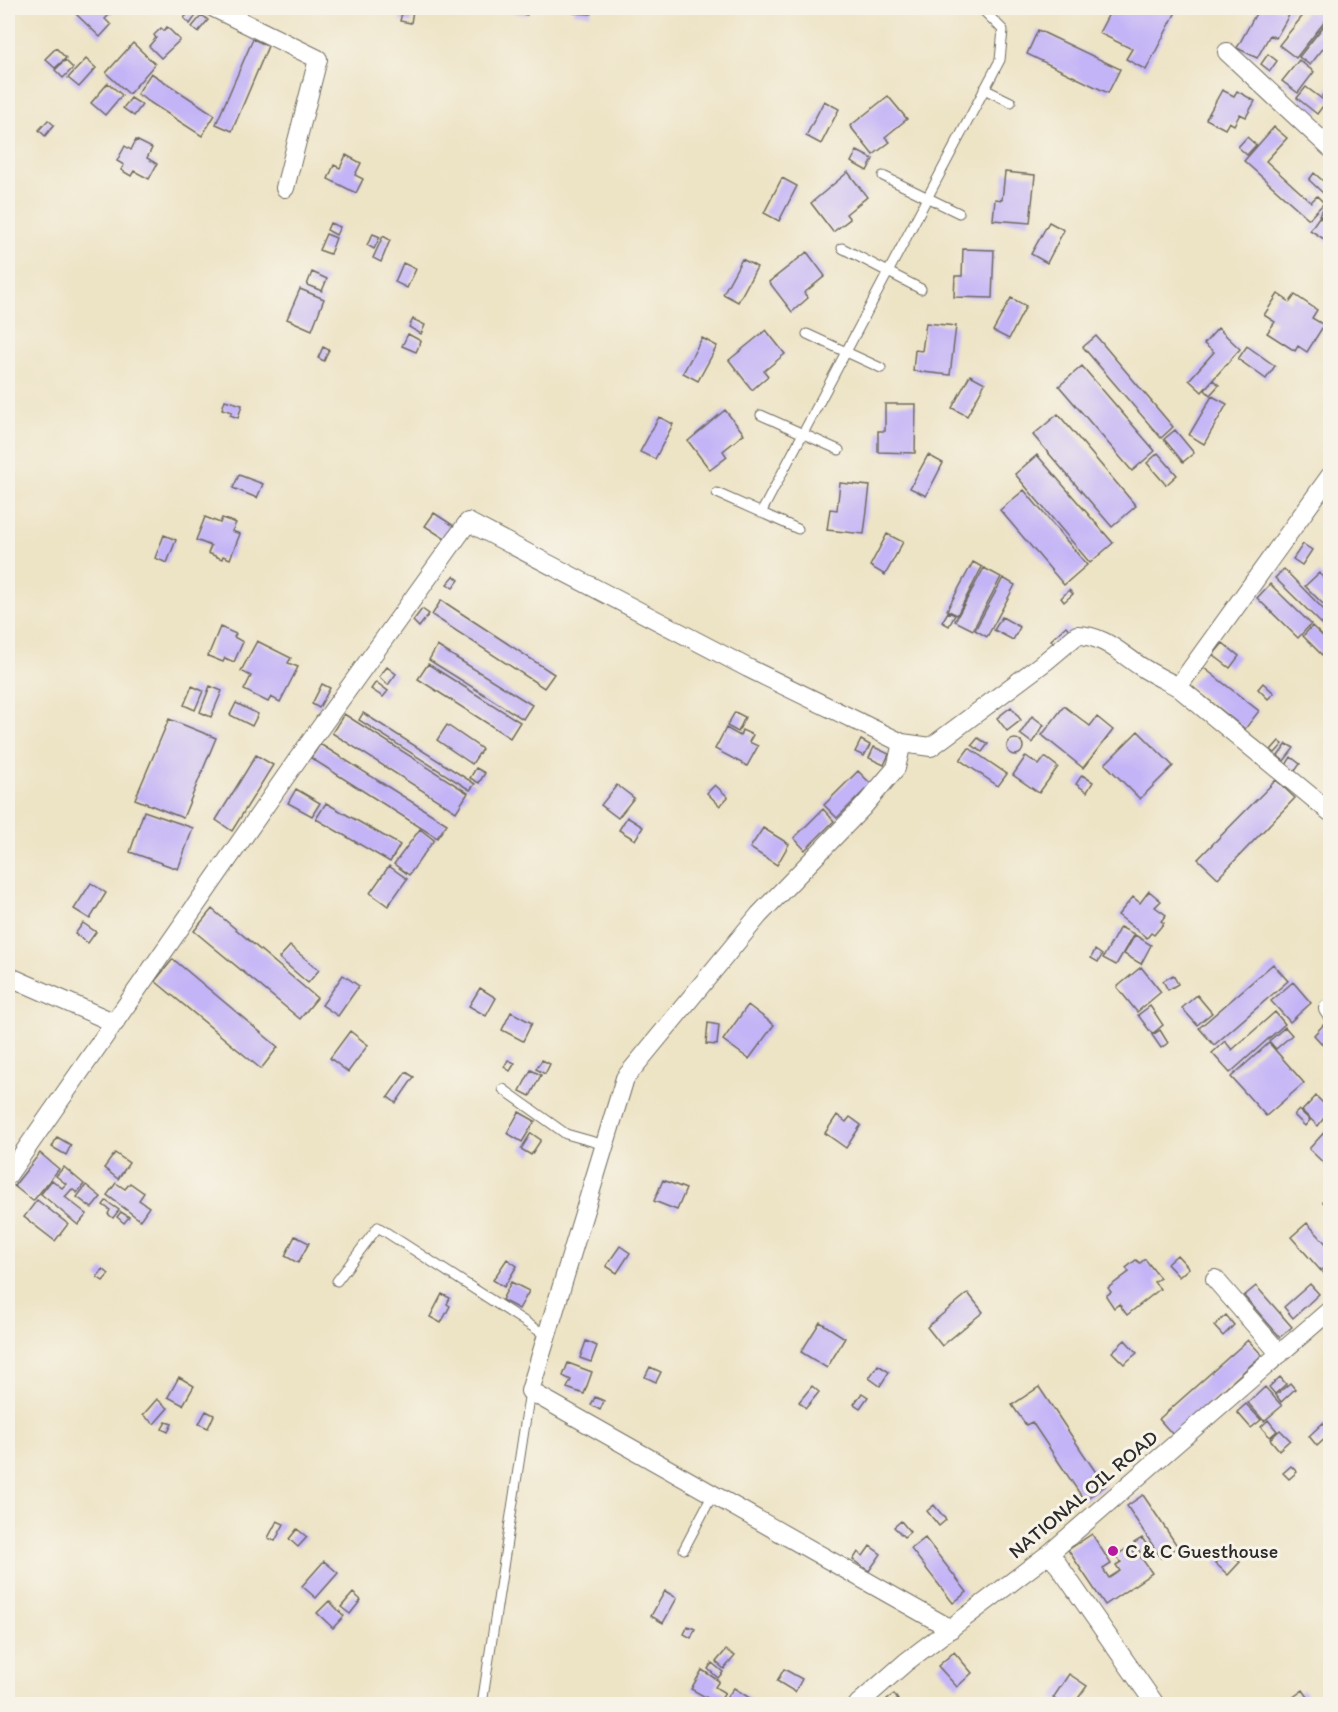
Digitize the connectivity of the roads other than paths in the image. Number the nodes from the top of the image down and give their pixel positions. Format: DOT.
graph roads {
  1 [pos="213,8"];
  2 [pos="981,8"];
  3 [pos="1227,52"];
  4 [pos="984,89"];
  5 [pos="1011,102"];
  6 [pos="1330,148"];
  7 [pos="883,176"];
  8 [pos="285,188"];
  9 [pos="927,198"];
  10 [pos="959,213"];
  11 [pos="842,248"];
  12 [pos="888,272"];
  13 [pos="921,289"];
  14 [pos="807,334"];
  15 [pos="846,352"];
  16 [pos="880,368"];
  17 [pos="761,415"];
  18 [pos="802,434"];
  19 [pos="838,450"];
  20 [pos="1330,476"];
  21 [pos="717,494"];
  22 [pos="761,513"];
  23 [pos="798,529"];
  24 [pos="1178,687"];
  25 [pos="902,743"];
  26 [pos="1330,812"];
  27 [pos="8,976"];
  28 [pos="115,1023"];
  29 [pos="503,1089"];
  30 [pos="605,1145"];
  31 [pos="8,1175"];
  32 [pos="1215,1279"];
  33 [pos="337,1281"];
  34 [pos="1330,1310"];
  35 [pos="547,1336"];
  36 [pos="1280,1354"];
  37 [pos="530,1391"];
  38 [pos="713,1494"];
  39 [pos="684,1549"];
  40 [pos="1050,1553"];
  41 [pos="951,1629"];
  42 [pos="482,1704"];
  43 [pos="858,1704"];
  44 [pos="1155,1704"];
  1 -- 8 [label="street"];
  2 -- 4 [label="lane"];
  3 -- 6 [label="street"];
  4 -- 5 [label="lane"];
  4 -- 9 [label="lane"];
  7 -- 9 [label="lane"];
  9 -- 10 [label="lane"];
  9 -- 12 [label="lane"];
  11 -- 12 [label="lane"];
  12 -- 13 [label="lane"];
  12 -- 15 [label="lane"];
  14 -- 15 [label="lane"];
  15 -- 16 [label="lane"];
  15 -- 18 [label="lane"];
  17 -- 18 [label="lane"];
  18 -- 19 [label="lane"];
  18 -- 22 [label="lane"];
  20 -- 24 [label="street"];
  21 -- 22 [label="lane"];
  22 -- 23 [label="lane"];
  24 -- 25 [label="street"];
  24 -- 26 [label="street"];
  25 -- 28 [label="street"];
  25 -- 30 [label="street"];
  27 -- 28 [label="street"];
  28 -- 31 [label="street"];
  29 -- 30 [label="lane"];
  30 -- 35 [label="street"];
  32 -- 36 [label="street"];
  33 -- 35 [label="lane"];
  34 -- 36 [label="street, NATIONAL OIL ROAD"];
  35 -- 37 [label="street"];
  36 -- 40 [label="street, NATIONAL OIL ROAD"];
  37 -- 38 [label="street"];
  37 -- 42 [label="lane"];
  38 -- 39 [label="lane"];
  38 -- 41 [label="street"];
  40 -- 41 [label="street, NATIONAL OIL ROAD"];
  40 -- 44 [label="street"];
  41 -- 43 [label="street, NATIONAL OIL ROAD"];
}
